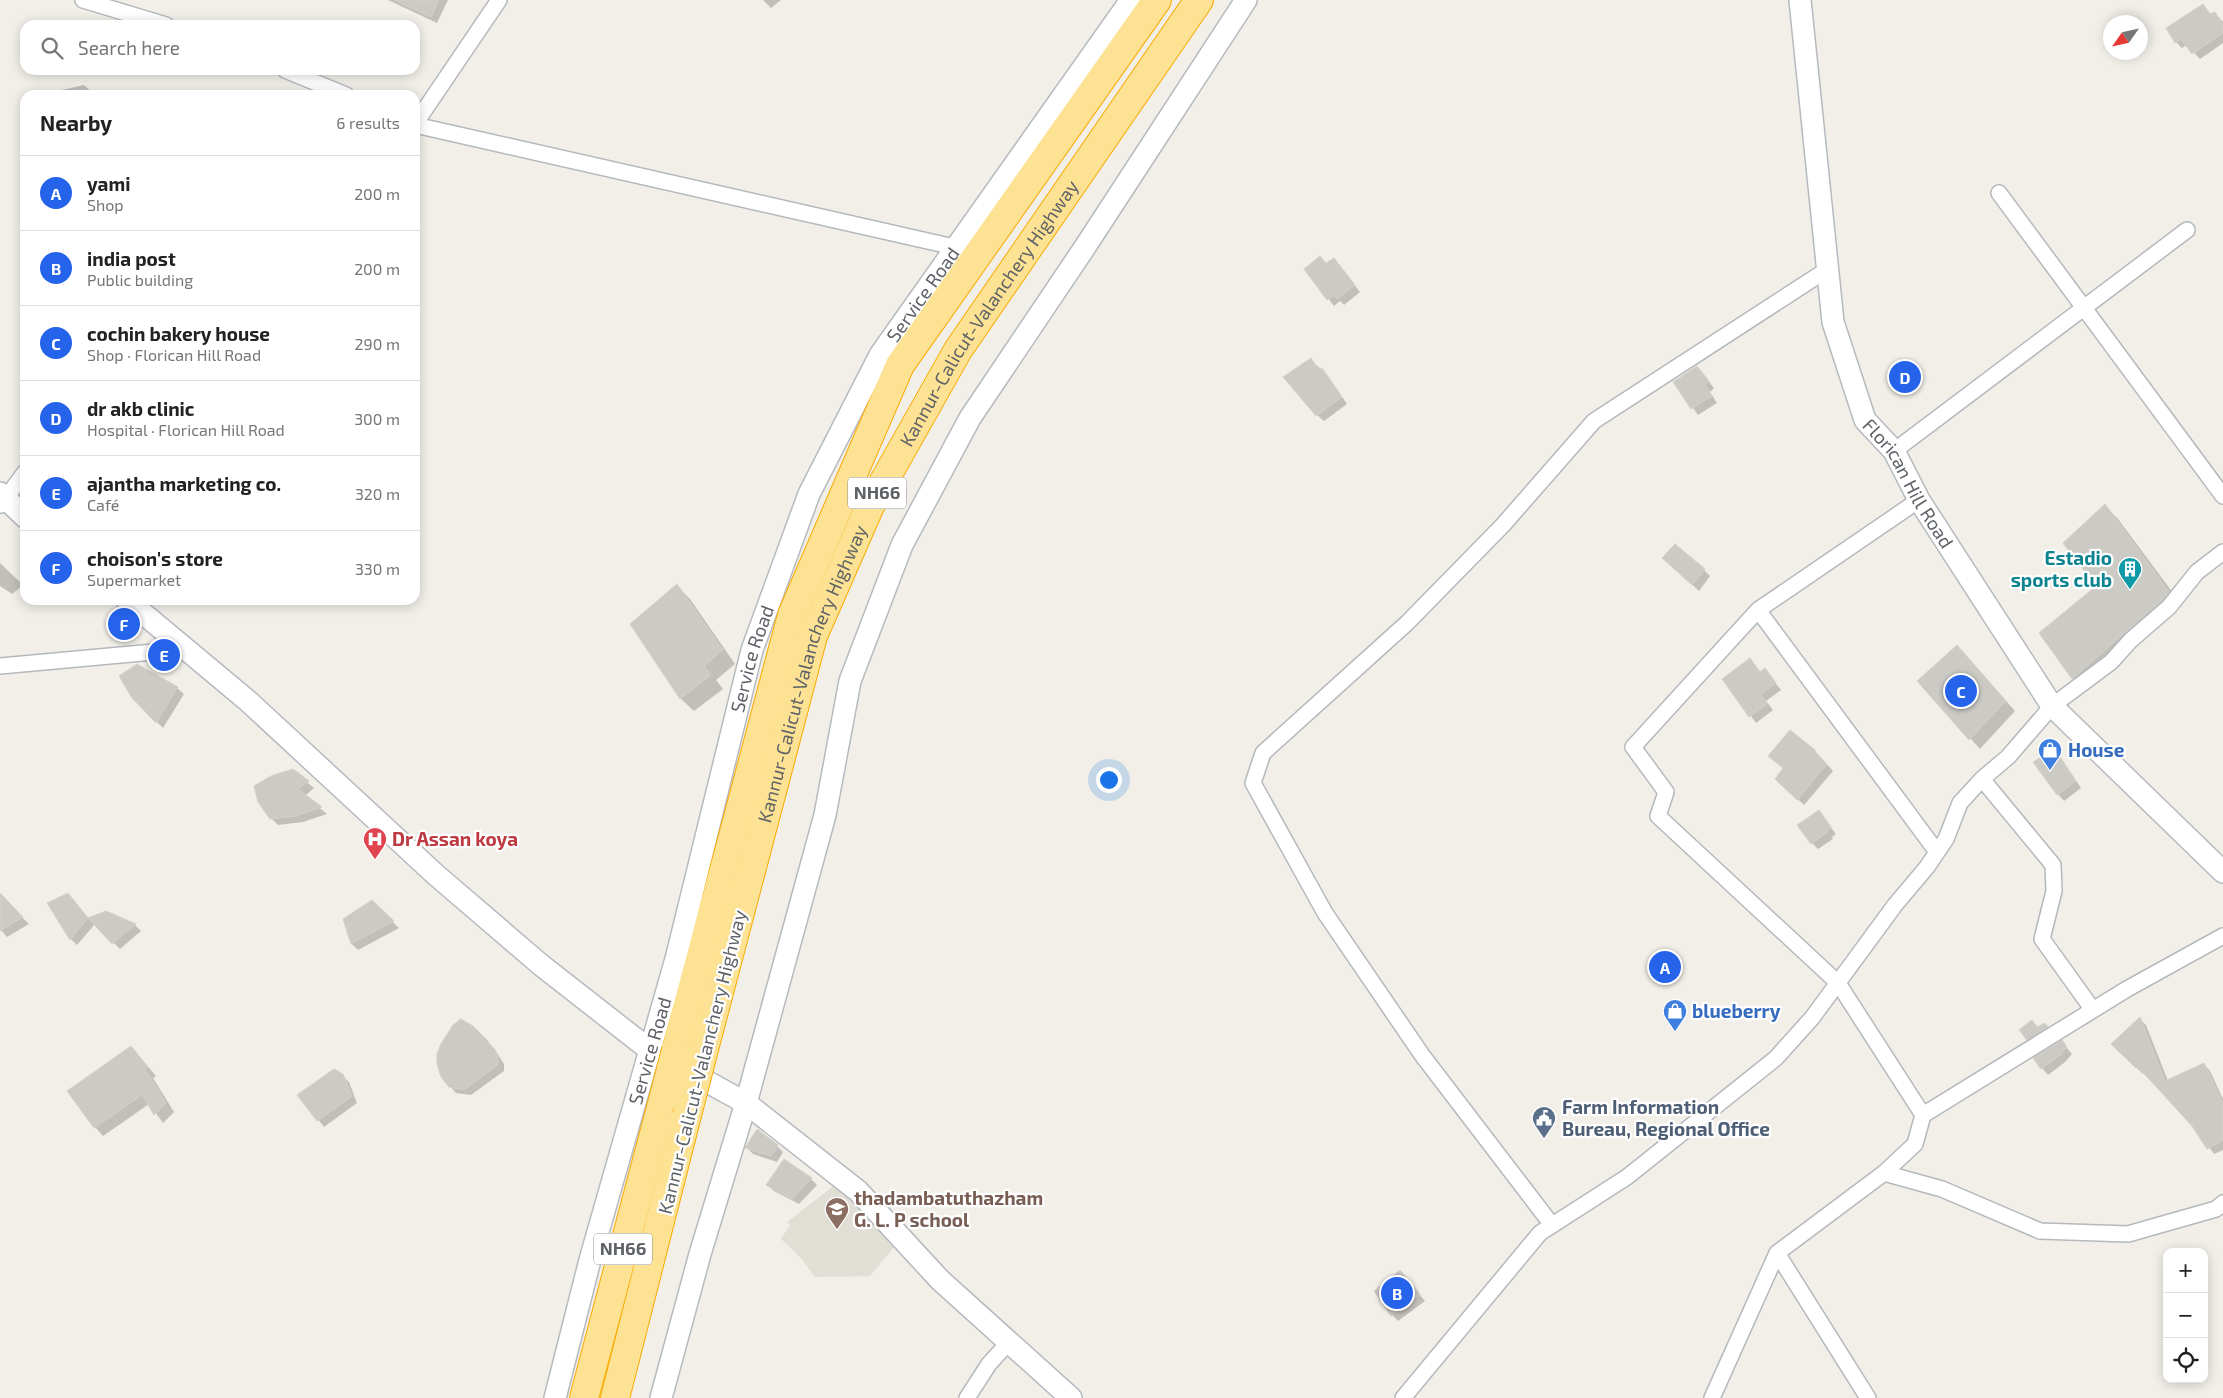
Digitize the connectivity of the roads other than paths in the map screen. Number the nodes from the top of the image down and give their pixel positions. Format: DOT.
graph roads {
  1 [pos="83,0"];
  2 [pos="499,0"];
  3 [pos="1131,0"];
  4 [pos="1157,0"];
  5 [pos="1199,0"];
  6 [pos="1246,0"];
  7 [pos="1800,0"];
  8 [pos="149,20"];
  9 [pos="297,75"];
  10 [pos="334,90"];
  11 [pos="420,117"];
  12 [pos="420,125"];
  13 [pos="1999,193"];
  14 [pos="2186,230"];
  15 [pos="954,247"];
  16 [pos="1828,269"];
  17 [pos="2083,308"];
  18 [pos="1894,452"];
  19 [pos="20,478"];
  20 [pos="2223,496"];
  21 [pos="2,499"];
  22 [pos="1919,500"];
  23 [pos="20,513"];
  24 [pos="2223,552"];
  25 [pos="133,605"];
  26 [pos="1758,610"];
  27 [pos="186,649"];
  28 [pos="0,666"];
  29 [pos="2052,706"];
  30 [pos="1982,779"];
  31 [pos="1938,852"];
  32 [pos="2223,872"];
  33 [pos="2223,936"];
  34 [pos="1838,983"];
  35 [pos="2093,1010"];
  36 [pos="663,1051"];
  37 [pos="746,1103"];
  38 [pos="1923,1115"];
  39 [pos="1884,1173"];
  40 [pos="2223,1203"];
  41 [pos="1552,1225"];
  42 [pos="1778,1253"];
  43 [pos="1009,1342"];
  44 [pos="555,1398"];
  45 [pos="584,1398"];
  46 [pos="615,1398"];
  47 [pos="661,1398"];
  48 [pos="967,1398"];
  49 [pos="1070,1398"];
  50 [pos="1403,1398"];
  51 [pos="1712,1398"];
  52 [pos="1868,1398"];
  1 -- 8 [label="street"];
  2 -- 11 [label="street"];
  3 -- 15 [label="street, Service Road"];
  4 -- 36 [label="highway, NH66"];
  5 -- 46 [label="highway, Kannur-Calicut-Valanchery Highway / NH66, bridge"];
  6 -- 37 [label="street"];
  7 -- 16 [label="street, Florican Hill Road"];
  9 -- 10 [label="street"];
  12 -- 15 [label="street"];
  13 -- 17 [label="street"];
  14 -- 17 [label="street"];
  15 -- 36 [label="street, Service Road"];
  16 -- 18 [label="street, Florican Hill Road"];
  16 -- 41 [label="street"];
  17 -- 18 [label="street"];
  17 -- 20 [label="street"];
  18 -- 22 [label="street, Florican Hill Road"];
  19 -- 21 [label="street"];
  21 -- 23 [label="street"];
  22 -- 26 [label="street"];
  22 -- 29 [label="street, Florican Hill Road"];
  24 -- 29 [label="street"];
  25 -- 27 [label="street"];
  26 -- 31 [label="street"];
  26 -- 34 [label="street"];
  27 -- 28 [label="street"];
  27 -- 36 [label="street"];
  29 -- 30 [label="street"];
  29 -- 32 [label="street, Florican Hill Road"];
  30 -- 31 [label="street"];
  30 -- 35 [label="street"];
  31 -- 34 [label="street"];
  33 -- 35 [label="street"];
  34 -- 38 [label="street"];
  34 -- 41 [label="street"];
  35 -- 38 [label="street"];
  36 -- 37 [label="street"];
  36 -- 44 [label="street, Service Road"];
  36 -- 45 [label="highway, NH66, bridge"];
  37 -- 43 [label="street"];
  37 -- 47 [label="street"];
  38 -- 39 [label="street"];
  39 -- 40 [label="street"];
  39 -- 42 [label="street"];
  41 -- 50 [label="street"];
  42 -- 51 [label="street"];
  42 -- 52 [label="street"];
  43 -- 48 [label="street"];
  43 -- 49 [label="street"];
}
